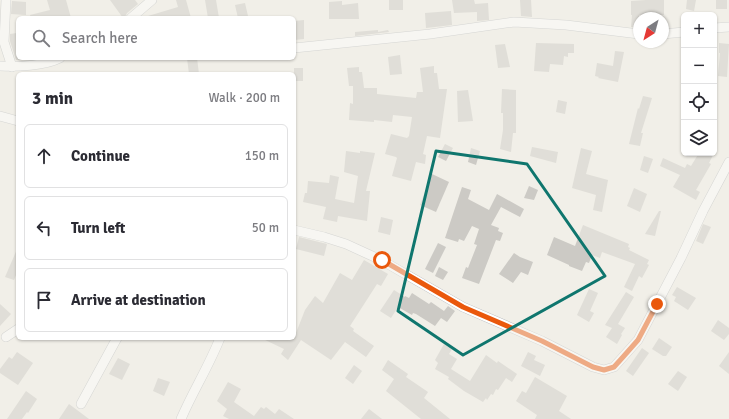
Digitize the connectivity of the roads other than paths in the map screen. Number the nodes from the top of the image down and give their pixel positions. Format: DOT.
graph roads {
  1 [pos="6,0"];
  2 [pos="152,0"];
  3 [pos="133,16"];
  4 [pos="729,27"];
  5 [pos="717,28"];
  6 [pos="681,32"];
  7 [pos="633,33"];
  8 [pos="669,33"];
  9 [pos="296,48"];
  10 [pos="55,60"];
  11 [pos="0,66"];
  12 [pos="12,67"];
  13 [pos="0,116"];
  14 [pos="16,120"];
  15 [pos="729,162"];
  16 [pos="296,230"];
  17 [pos="16,330"];
  18 [pos="6,337"];
  19 [pos="116,340"];
  20 [pos="219,340"];
  21 [pos="82,404"];
  22 [pos="183,418"];
  1 -- 12 [label="street"];
  2 -- 3 [label="street"];
  4 -- 5 [label="street"];
  6 -- 8 [label="street"];
  7 -- 9 [label="street"];
  10 -- 12 [label="street"];
  11 -- 12 [label="street"];
  13 -- 14 [label="street"];
  15 -- 16 [label="street"];
  17 -- 18 [label="street"];
  19 -- 21 [label="street"];
  20 -- 22 [label="street"];
}
